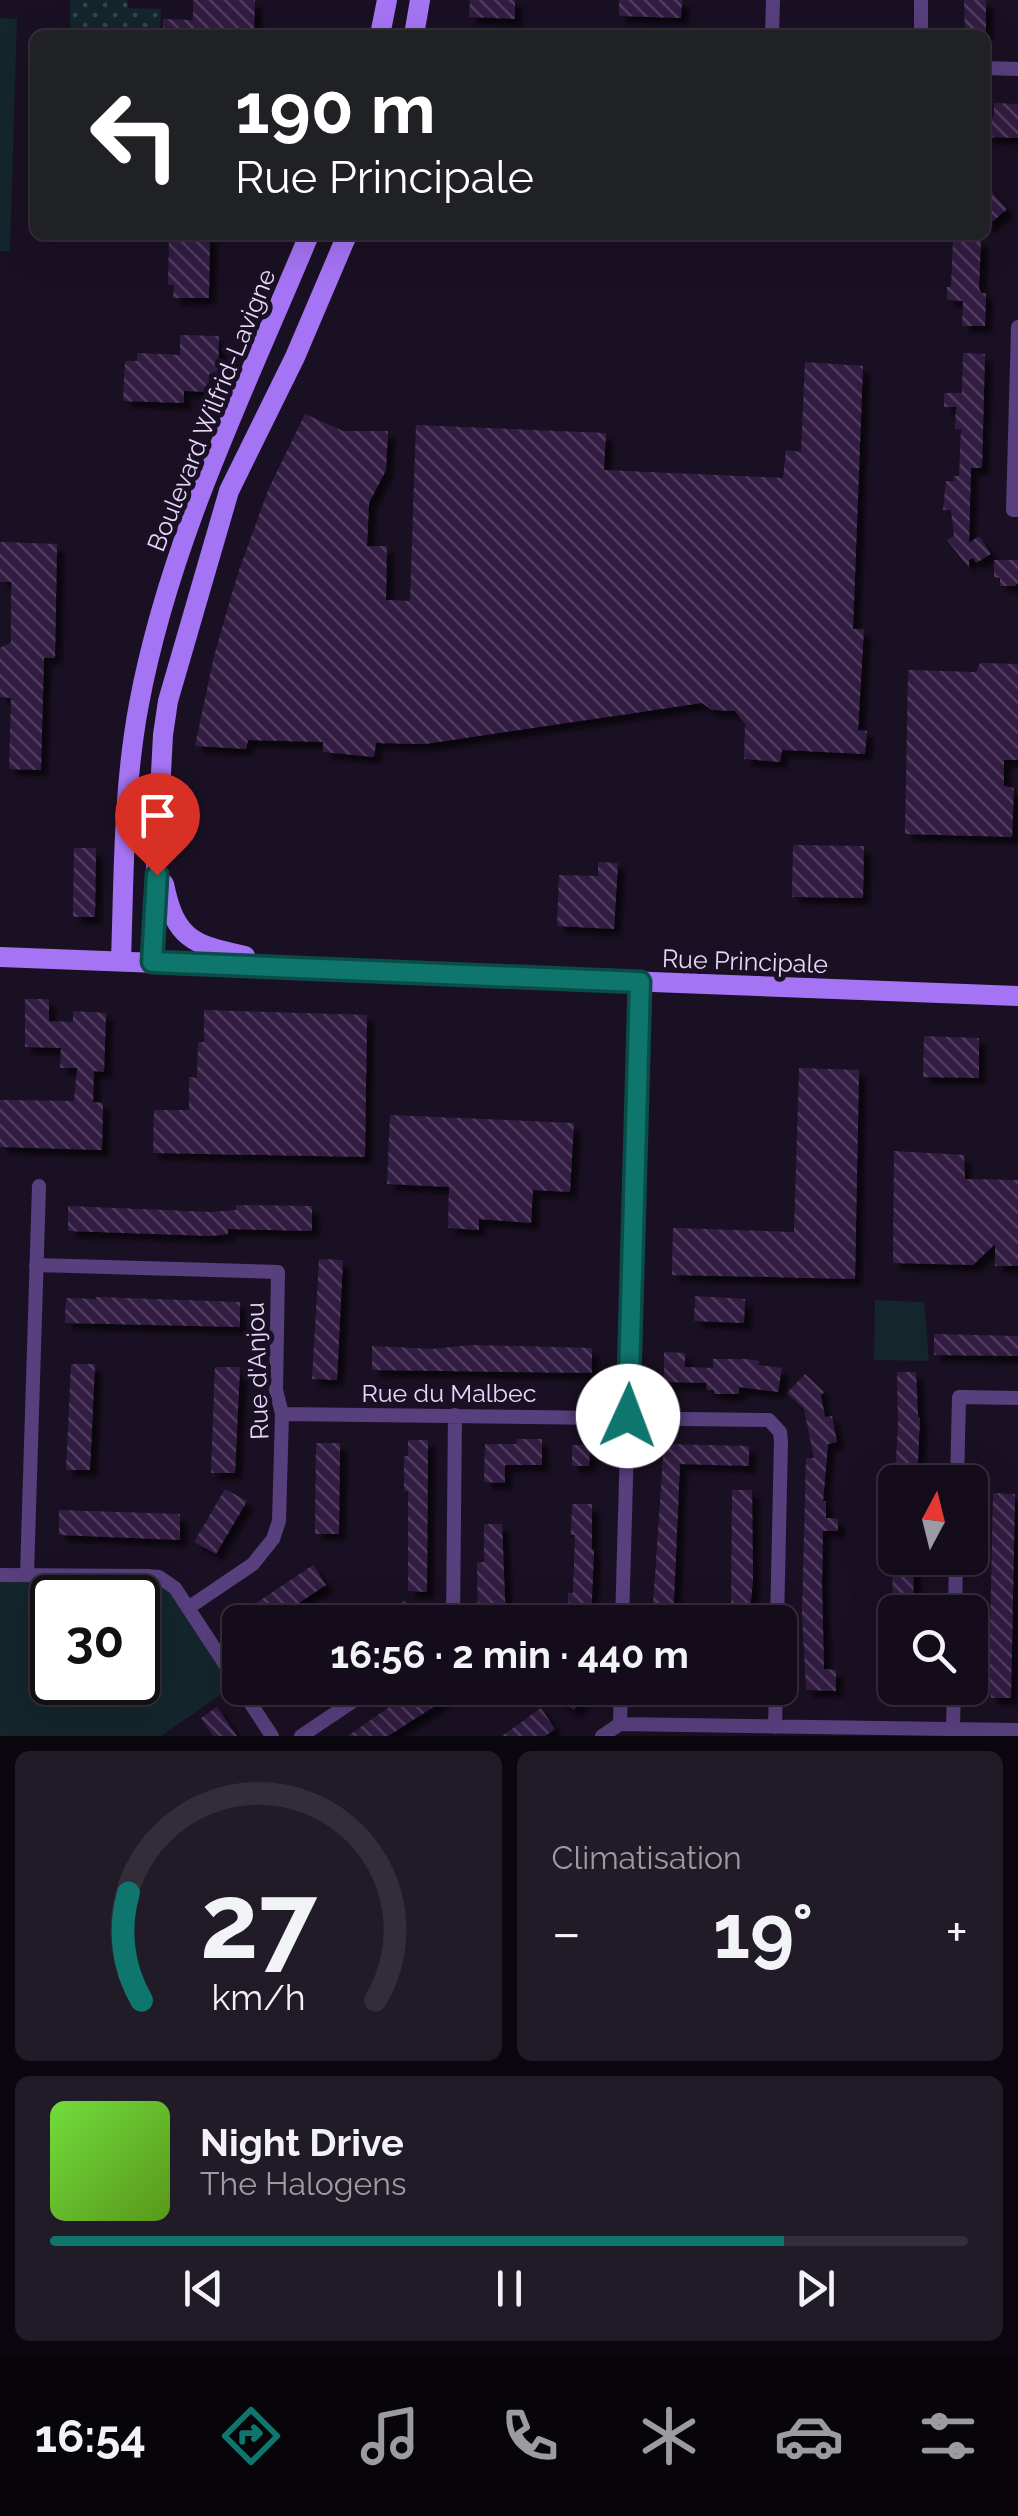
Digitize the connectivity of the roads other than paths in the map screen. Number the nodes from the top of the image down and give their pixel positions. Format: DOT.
graph roads {
  1 [pos="387,0"];
  2 [pos="420,0"];
  3 [pos="773,0"];
  4 [pos="922,0"];
  5 [pos="381,30"];
  6 [pos="415,30"];
  7 [pos="772,30"];
  8 [pos="921,30"];
  9 [pos="990,68"];
  10 [pos="1018,69"];
  11 [pos="308,240"];
  12 [pos="345,240"];
  13 [pos="1018,327"];
  14 [pos="1018,510"];
  15 [pos="159,842"];
  16 [pos="0,957"];
  17 [pos="121,960"];
  18 [pos="152,962"];
  19 [pos="298,968"];
  20 [pos="640,982"];
  21 [pos="1018,996"];
  22 [pos="38,1186"];
  23 [pos="36,1265"];
  24 [pos="1018,1398"];
  25 [pos="282,1414"];
  26 [pos="456,1416"];
  27 [pos="628,1416"];
  28 [pos="958,1465"];
  29 [pos="0,1575"];
  30 [pos="27,1575"];
  31 [pos="453,1605"];
  32 [pos="622,1605"];
  33 [pos="777,1605"];
  34 [pos="188,1608"];
  35 [pos="348,1705"];
  36 [pos="620,1705"];
  37 [pos="776,1705"];
  38 [pos="954,1705"];
  39 [pos="620,1724"];
  40 [pos="775,1726"];
  41 [pos="953,1730"];
  42 [pos="1018,1730"];
  43 [pos="272,1736"];
  44 [pos="301,1736"];
  45 [pos="602,1736"];
  1 -- 5 [label="main road"];
  2 -- 6 [label="main road"];
  3 -- 7 [label="street"];
  4 -- 8 [label="street"];
  9 -- 10 [label="street"];
  11 -- 17 [label="main road, Boulevard Wilfrid-Lavigne"];
  12 -- 15 [label="main road, Boulevard Wilfrid-Lavigne"];
  13 -- 14 [label="street"];
  15 -- 18 [label="main road, Boulevard Wilfrid-Lavigne"];
  15 -- 19 [label="main road"];
  16 -- 17 [label="main road, Rue Principale"];
  17 -- 18 [label="main road, Rue Principale"];
  18 -- 19 [label="main road, Rue Principale"];
  19 -- 20 [label="main road, Rue Principale"];
  20 -- 21 [label="main road, Rue Principale"];
  20 -- 27 [label="street"];
  22 -- 23 [label="street"];
  23 -- 25 [label="street, Rue d'Anjou"];
  23 -- 30 [label="street"];
  24 -- 28 [label="street"];
  25 -- 26 [label="street, Rue du Malbec"];
  25 -- 34 [label="street, Rue d'Anjou"];
  26 -- 27 [label="street, Rue du Malbec"];
  26 -- 31 [label="street"];
  27 -- 32 [label="street"];
  27 -- 33 [label="street, Rue du Malbec"];
  29 -- 30 [label="street"];
  30 -- 34 [label="street"];
  34 -- 43 [label="street"];
  35 -- 44 [label="street"];
  36 -- 39 [label="street"];
  37 -- 40 [label="street"];
  38 -- 41 [label="street"];
  39 -- 40 [label="street"];
  39 -- 45 [label="street"];
  40 -- 41 [label="street"];
  41 -- 42 [label="street"];
}
